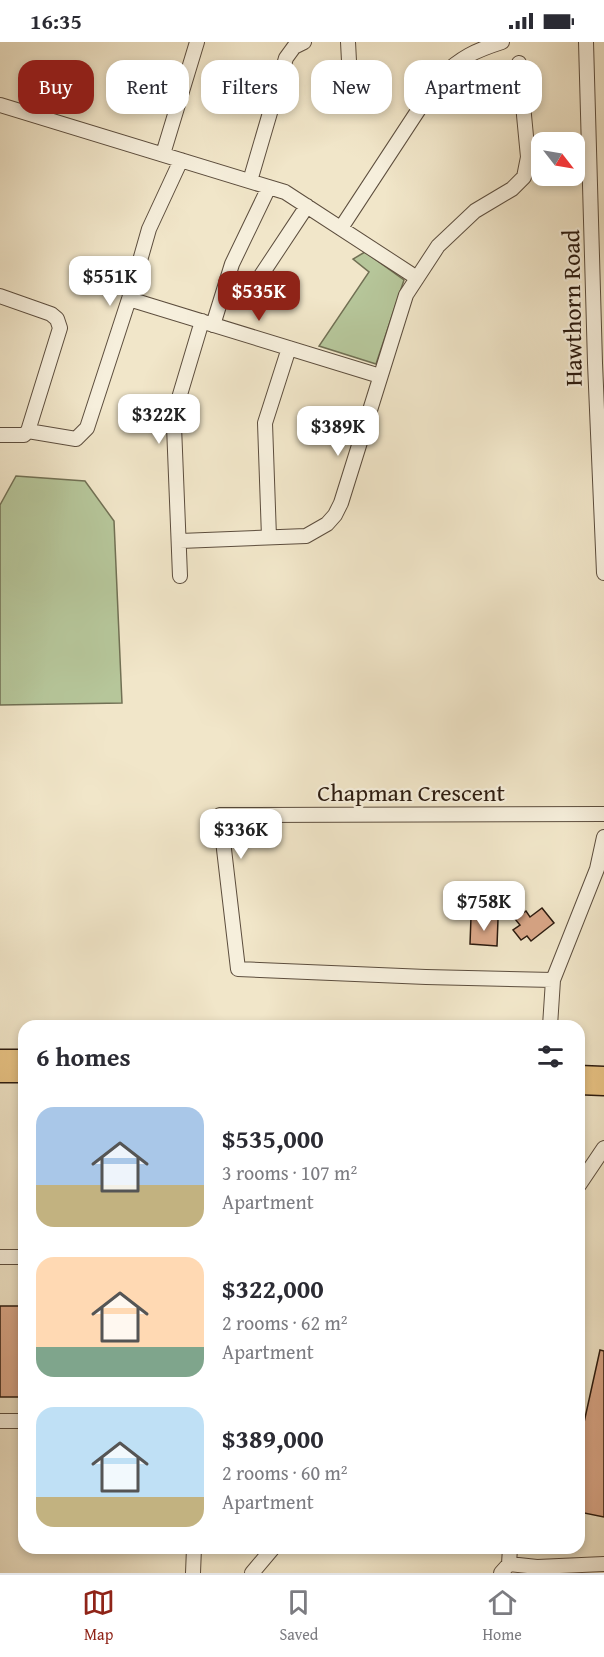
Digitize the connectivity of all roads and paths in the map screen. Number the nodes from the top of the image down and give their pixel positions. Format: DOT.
graph roads {
  1 [pos="197,42"];
  2 [pos="304,42"];
  3 [pos="348,42"];
  4 [pos="502,42"];
  5 [pos="586,42"];
  6 [pos="349,60"];
  7 [pos="0,105"];
  8 [pos="524,114"];
  9 [pos="163,154"];
  10 [pos="181,160"];
  11 [pos="250,181"];
  12 [pos="269,187"];
  13 [pos="307,206"];
  14 [pos="341,228"];
  15 [pos="417,278"];
  16 [pos="256,283"];
  17 [pos="224,291"];
  18 [pos="0,296"];
  19 [pos="129,299"];
  20 [pos="260,302"];
  21 [pos="207,323"];
  22 [pos="289,348"];
  23 [pos="380,376"];
  24 [pos="26,433"];
  25 [pos="0,435"];
  26 [pos="269,537"];
  27 [pos="180,541"];
  28 [pos="604,573"];
  29 [pos="180,576"];
  30 [pos="604,814"];
  31 [pos="604,837"];
  32 [pos="553,980"];
  33 [pos="550,1020"];
  34 [pos="0,1058"];
  35 [pos="18,1058"];
  36 [pos="0,1074"];
  37 [pos="18,1074"];
  38 [pos="585,1074"];
  39 [pos="604,1076"];
  40 [pos="585,1086"];
  41 [pos="604,1087"];
  42 [pos="604,1148"];
  43 [pos="585,1176"];
  44 [pos="0,1257"];
  45 [pos="18,1257"];
  46 [pos="0,1420"];
  47 [pos="18,1421"];
  48 [pos="194,1554"];
  49 [pos="268,1554"];
  50 [pos="509,1554"];
  51 [pos="604,1564"];
  52 [pos="505,1569"];
  53 [pos="537,1570"];
  54 [pos="193,1573"];
  55 [pos="252,1573"];
  1 -- 9 [label="street"];
  2 -- 11 [label="street"];
  3 -- 6 [label="street"];
  4 -- 14 [label="street"];
  5 -- 28 [label="street, Hawthorn Road"];
  7 -- 9 [label="street"];
  8 -- 15 [label="street"];
  9 -- 10 [label="street"];
  10 -- 11 [label="street"];
  10 -- 19 [label="street"];
  11 -- 12 [label="street"];
  12 -- 13 [label="street"];
  12 -- 17 [label="street"];
  13 -- 14 [label="street"];
  13 -- 16 [label="street"];
  14 -- 15 [label="street"];
  15 -- 23 [label="street"];
  17 -- 20 [label="street"];
  17 -- 21 [label="street"];
  18 -- 24 [label="street"];
  19 -- 21 [label="street"];
  19 -- 24 [label="street"];
  21 -- 22 [label="street"];
  21 -- 27 [label="street"];
  22 -- 23 [label="street"];
  22 -- 26 [label="street"];
  23 -- 26 [label="street"];
  24 -- 25 [label="street"];
  26 -- 27 [label="street"];
  27 -- 29 [label="street"];
  30 -- 32 [label="street, Chapman Crescent"];
  31 -- 32 [label="street"];
  32 -- 33 [label="street"];
  34 -- 35 [label="main road"];
  36 -- 37 [label="main road"];
  38 -- 39 [label="main road"];
  40 -- 41 [label="main road"];
  42 -- 43 [label="street"];
  44 -- 45 [label="street"];
  46 -- 47 [label="street"];
  48 -- 54 [label="street"];
  49 -- 55 [label="street"];
  50 -- 52 [label="street"];
  51 -- 53 [label="street"];
  52 -- 53 [label="street"];
}
